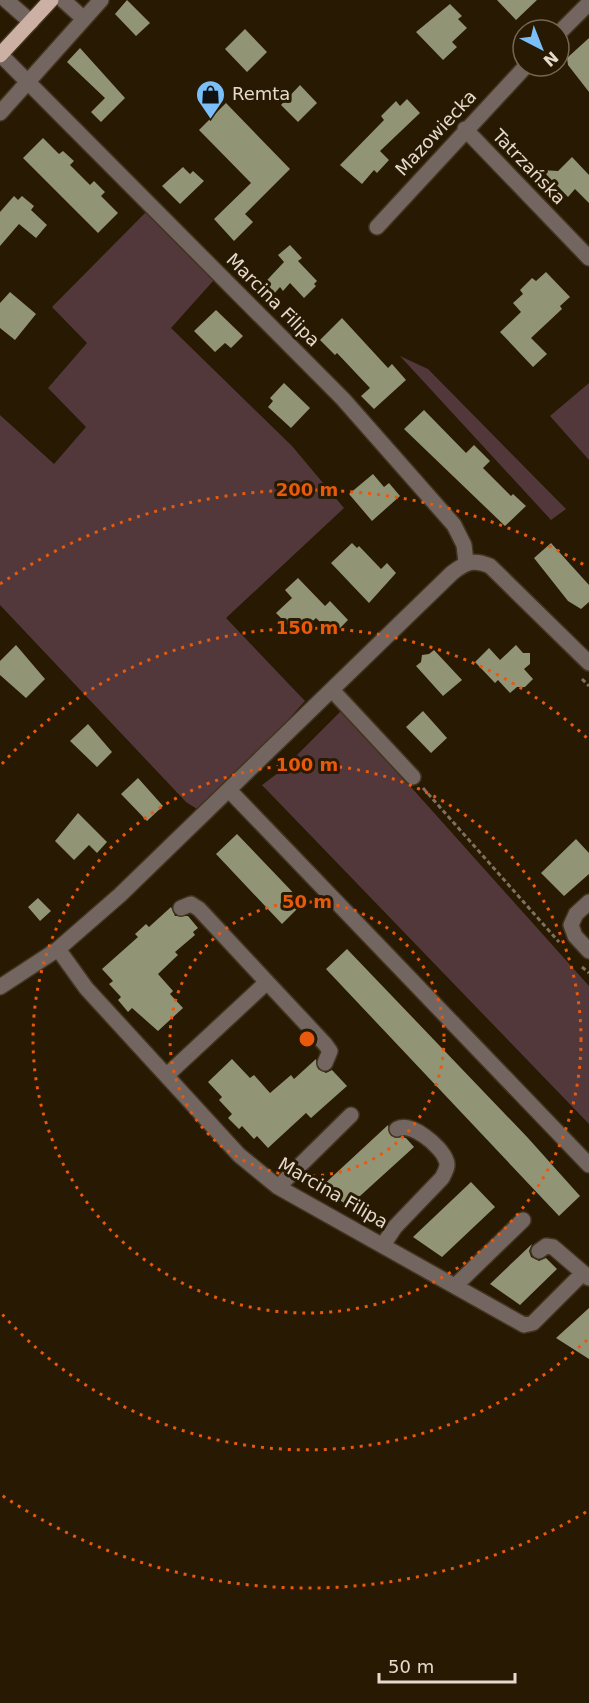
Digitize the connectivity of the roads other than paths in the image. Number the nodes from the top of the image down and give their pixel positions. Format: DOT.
graph roads {
  1 [pos="6,0"];
  2 [pos="51,0"];
  3 [pos="63,0"];
  4 [pos="101,0"];
  5 [pos="589,3"];
  6 [pos="84,19"];
  7 [pos="571,21"];
  8 [pos="31,22"];
  9 [pos="0,55"];
  10 [pos="514,78"];
  11 [pos="29,82"];
  12 [pos="0,114"];
  13 [pos="465,129"];
  14 [pos="377,227"];
  15 [pos="589,258"];
  16 [pos="466,562"];
  17 [pos="589,663"];
  18 [pos="332,690"];
  19 [pos="413,777"];
  20 [pos="229,790"];
  21 [pos="589,902"];
  22 [pos="181,908"];
  23 [pos="58,949"];
  24 [pos="589,951"];
  25 [pos="267,981"];
  26 [pos="0,987"];
  27 [pos="325,1062"];
  28 [pos="167,1075"];
  29 [pos="351,1115"];
  30 [pos="397,1129"];
  31 [pos="589,1165"];
  32 [pos="278,1187"];
  33 [pos="523,1220"];
  34 [pos="383,1245"];
  35 [pos="539,1251"];
  36 [pos="586,1276"];
  37 [pos="456,1285"];
  1 -- 8 [label="street"];
  2 -- 8 [label="main road"];
  3 -- 6 [label="street"];
  4 -- 6 [label="street"];
  5 -- 7 [label="street"];
  6 -- 11 [label="street"];
  8 -- 9 [label="main road"];
  9 -- 11 [label="street, Marcina Filipa"];
  10 -- 13 [label="street, Mazowiecka"];
  11 -- 12 [label="street"];
  11 -- 16 [label="street, Marcina Filipa"];
  13 -- 14 [label="street, Mazowiecka"];
  13 -- 15 [label="street, Tatrzańska"];
  16 -- 17 [label="street"];
  16 -- 18 [label="street"];
  18 -- 19 [label="street"];
  18 -- 20 [label="street"];
  20 -- 23 [label="street"];
  20 -- 31 [label="street"];
  21 -- 24 [label="street"];
  22 -- 25 [label="street"];
  23 -- 26 [label="street"];
  23 -- 28 [label="street, Marcina Filipa"];
  25 -- 27 [label="street"];
  25 -- 28 [label="street"];
  28 -- 32 [label="street, Marcina Filipa"];
  29 -- 32 [label="street"];
  30 -- 34 [label="street"];
  32 -- 34 [label="street, Marcina Filipa"];
  33 -- 37 [label="street"];
  34 -- 37 [label="street, Marcina Filipa"];
  35 -- 36 [label="street"];
  36 -- 37 [label="street, Marcina Filipa"];
}
